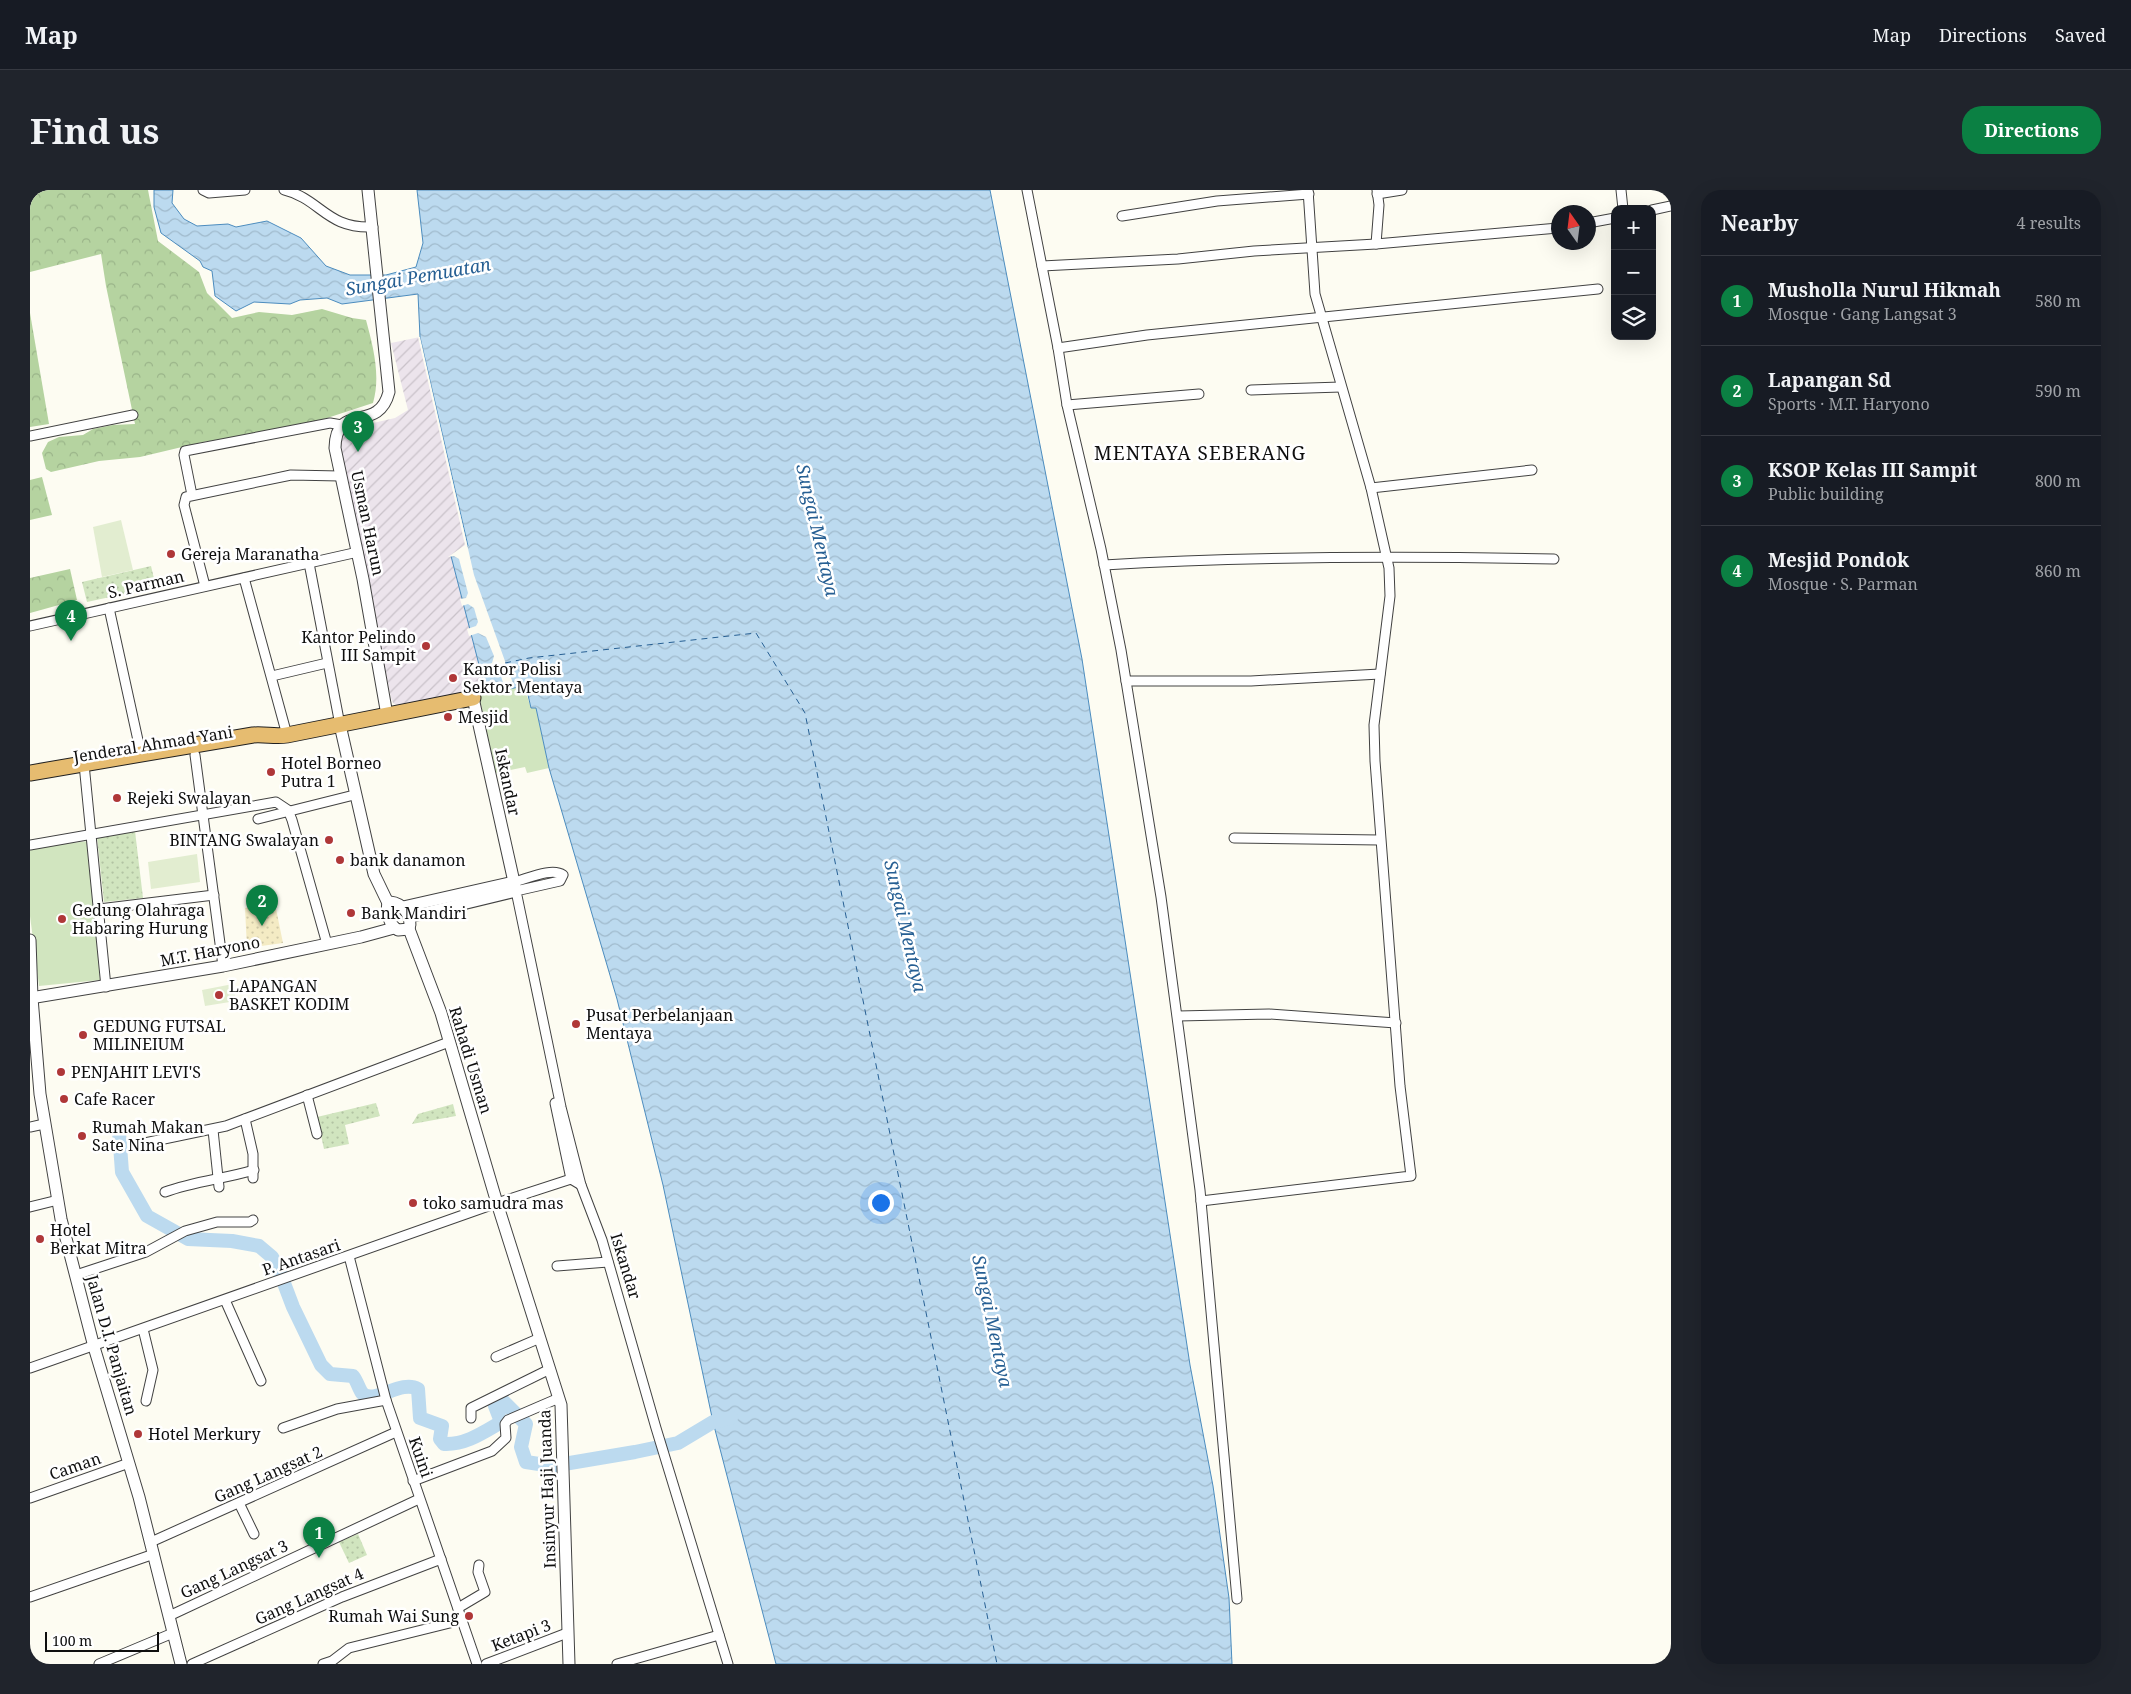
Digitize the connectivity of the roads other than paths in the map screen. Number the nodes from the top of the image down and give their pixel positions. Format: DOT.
graph roads {
  1 [pos="203,190"];
  2 [pos="245,190"];
  3 [pos="284,190"];
  4 [pos="368,190"];
  5 [pos="1027,190"];
  6 [pos="1402,190"];
  7 [pos="1621,190"];
  8 [pos="1309,192"];
  9 [pos="1377,192"];
  10 [pos="1623,205"];
  11 [pos="1671,206"];
  12 [pos="1656,209"];
  13 [pos="1122,216"];
  14 [pos="1611,219"];
  15 [pos="1596,222"];
  16 [pos="373,228"];
  17 [pos="1551,229"];
  18 [pos="1376,244"];
  19 [pos="1311,249"];
  20 [pos="1042,266"];
  21 [pos="1598,289"];
  22 [pos="1320,317"];
  23 [pos="1058,348"];
  24 [pos="1341,387"];
  25 [pos="1251,390"];
  26 [pos="1199,394"];
  27 [pos="1067,405"];
  28 [pos="133,415"];
  29 [pos="342,425"];
  30 [pos="30,436"];
  31 [pos="1532,470"];
  32 [pos="340,476"];
  33 [pos="1372,488"];
  34 [pos="192,495"];
  35 [pos="358,552"];
  36 [pos="1388,555"];
  37 [pos="1554,559"];
  38 [pos="309,564"];
  39 [pos="1104,565"];
  40 [pos="244,578"];
  41 [pos="205,586"];
  42 [pos="109,608"];
  43 [pos="30,626"];
  44 [pos="327,663"];
  45 [pos="1380,674"];
  46 [pos="272,676"];
  47 [pos="1126,681"];
  48 [pos="473,698"];
  49 [pos="387,715"];
  50 [pos="340,725"];
  51 [pos="283,736"];
  52 [pos="141,754"];
  53 [pos="195,755"];
  54 [pos="84,768"];
  55 [pos="30,773"];
  56 [pos="30,782"];
  57 [pos="354,795"];
  58 [pos="288,810"];
  59 [pos="203,814"];
  60 [pos="258,819"];
  61 [pos="92,834"];
  62 [pos="1234,838"];
  63 [pos="1379,840"];
  64 [pos="30,845"];
  65 [pos="512,884"];
  66 [pos="214,895"];
  67 [pos="388,903"];
  68 [pos="403,907"];
  69 [pos="99,908"];
  70 [pos="409,923"];
  71 [pos="394,928"];
  72 [pos="30,940"];
  73 [pos="327,944"];
  74 [pos="223,966"];
  75 [pos="106,987"];
  76 [pos="31,998"];
  77 [pos="1178,1016"];
  78 [pos="1396,1024"];
  79 [pos="450,1042"];
  80 [pos="307,1095"];
  81 [pos="245,1119"];
  82 [pos="44,1124"];
  83 [pos="30,1127"];
  84 [pos="212,1130"];
  85 [pos="316,1134"];
  86 [pos="140,1144"];
  87 [pos="217,1177"];
  88 [pos="571,1179"];
  89 [pos="581,1185"];
  90 [pos="218,1188"];
  91 [pos="166,1192"];
  92 [pos="58,1200"];
  93 [pos="1201,1201"];
  94 [pos="497,1203"];
  95 [pos="30,1207"];
  96 [pos="253,1220"];
  97 [pos="349,1256"];
  98 [pos="608,1262"];
  99 [pos="557,1266"];
  100 [pos="76,1275"];
  101 [pos="225,1300"];
  102 [pos="143,1330"];
  103 [pos="540,1338"];
  104 [pos="94,1347"];
  105 [pos="496,1357"];
  106 [pos="30,1368"];
  107 [pos="550,1369"];
  108 [pos="261,1381"];
  109 [pos="384,1395"];
  110 [pos="559,1398"];
  111 [pos="146,1401"];
  112 [pos="471,1418"];
  113 [pos="283,1428"];
  114 [pos="396,1432"];
  115 [pos="129,1464"];
  116 [pos="413,1481"];
  117 [pos="30,1498"];
  118 [pos="419,1499"];
  119 [pos="239,1503"];
  120 [pos="254,1534"];
  121 [pos="151,1542"];
  122 [pos="154,1554"];
  123 [pos="441,1559"];
  124 [pos="479,1565"];
  125 [pos="30,1597"];
  126 [pos="1237,1599"];
  127 [pos="458,1608"];
  128 [pos="169,1616"];
  129 [pos="462,1620"];
  130 [pos="173,1633"];
  131 [pos="567,1633"];
  132 [pos="719,1635"];
  133 [pos="99,1664"];
  134 [pos="181,1664"];
  135 [pos="192,1664"];
  136 [pos="323,1664"];
  137 [pos="477,1664"];
  138 [pos="486,1664"];
  139 [pos="568,1664"];
  140 [pos="617,1664"];
  141 [pos="728,1664"];
  1 -- 2 [label="street"];
  3 -- 16 [label="street"];
  4 -- 16 [label="street"];
  5 -- 20 [label="street"];
  6 -- 9 [label="street"];
  7 -- 10 [label="street"];
  8 -- 13 [label="street"];
  8 -- 19 [label="street"];
  9 -- 18 [label="street"];
  11 -- 12 [label="street"];
  14 -- 15 [label="street"];
  16 -- 29 [label="street"];
  17 -- 18 [label="street"];
  18 -- 19 [label="street"];
  19 -- 20 [label="street"];
  19 -- 22 [label="street"];
  20 -- 23 [label="street"];
  21 -- 22 [label="street"];
  22 -- 23 [label="street"];
  22 -- 24 [label="street"];
  23 -- 27 [label="street"];
  24 -- 25 [label="street"];
  24 -- 33 [label="street"];
  26 -- 27 [label="street"];
  27 -- 39 [label="street"];
  28 -- 30 [label="street"];
  29 -- 32 [label="street, Usman Harun"];
  29 -- 34 [label="street"];
  31 -- 33 [label="street"];
  32 -- 34 [label="street"];
  32 -- 35 [label="street, Usman Harun"];
  33 -- 36 [label="street"];
  34 -- 41 [label="street"];
  35 -- 38 [label="street, S. Parman"];
  35 -- 49 [label="street, Usman Harun"];
  36 -- 37 [label="street"];
  36 -- 39 [label="street"];
  36 -- 45 [label="street"];
  38 -- 40 [label="street, S. Parman"];
  38 -- 44 [label="street"];
  39 -- 47 [label="street"];
  40 -- 41 [label="street, S. Parman"];
  40 -- 46 [label="street"];
  41 -- 42 [label="street, S. Parman"];
  42 -- 43 [label="street, S. Parman"];
  42 -- 52 [label="street"];
  44 -- 46 [label="street"];
  44 -- 50 [label="street"];
  45 -- 47 [label="street"];
  45 -- 63 [label="street"];
  46 -- 51 [label="street"];
  47 -- 77 [label="street"];
  48 -- 49 [label="highway, Jenderal Ahmad Yani"];
  48 -- 65 [label="street, Iskandar"];
  49 -- 50 [label="highway, Jenderal Ahmad Yani"];
  50 -- 51 [label="highway, Jenderal Ahmad Yani"];
  50 -- 57 [label="street"];
  51 -- 52 [label="highway, Jenderal Ahmad Yani"];
  51 -- 53 [label="highway, Jenderal Ahmad Yani"];
  52 -- 54 [label="highway, Jenderal Ahmad Yani"];
  53 -- 54 [label="highway, Jenderal Ahmad Yani"];
  53 -- 59 [label="street"];
  54 -- 55 [label="highway, Jenderal Ahmad Yani"];
  54 -- 56 [label="highway, Jenderal Ahmad Yani"];
  54 -- 61 [label="street"];
  57 -- 58 [label="street"];
  57 -- 67 [label="street"];
  58 -- 59 [label="street"];
  58 -- 60 [label="street"];
  58 -- 73 [label="street"];
  59 -- 61 [label="street"];
  59 -- 66 [label="street"];
  61 -- 64 [label="street"];
  61 -- 69 [label="street"];
  62 -- 63 [label="street"];
  63 -- 78 [label="street"];
  65 -- 68 [label="street"];
  65 -- 70 [label="street, M.T. Haryono"];
  65 -- 88 [label="street, Iskandar"];
  65 -- 89 [label="street, Iskandar"];
  66 -- 69 [label="street"];
  66 -- 74 [label="street"];
  67 -- 68 [label="street"];
  67 -- 71 [label="street"];
  68 -- 70 [label="street, Rahadi Usman"];
  69 -- 75 [label="street"];
  70 -- 71 [label="street, M.T. Haryono"];
  70 -- 79 [label="street, Rahadi Usman"];
  71 -- 73 [label="street, M.T. Haryono"];
  72 -- 76 [label="street, Jalan D.I. Panjaitan"];
  73 -- 74 [label="street, M.T. Haryono"];
  74 -- 75 [label="street, M.T. Haryono"];
  75 -- 76 [label="street, M.T. Haryono"];
  76 -- 82 [label="street, Jalan D.I. Panjaitan"];
  77 -- 78 [label="street"];
  77 -- 93 [label="street"];
  78 -- 93 [label="street"];
  79 -- 80 [label="street"];
  79 -- 94 [label="street, Rahadi Usman"];
  80 -- 81 [label="street"];
  80 -- 85 [label="street"];
  81 -- 84 [label="street"];
  81 -- 87 [label="street"];
  82 -- 83 [label="street"];
  82 -- 92 [label="street, Jalan D.I. Panjaitan"];
  84 -- 86 [label="street"];
  84 -- 87 [label="street"];
  87 -- 90 [label="street"];
  87 -- 91 [label="street"];
  88 -- 89 [label="street"];
  88 -- 94 [label="street, P. Antasari"];
  89 -- 98 [label="street, Iskandar"];
  92 -- 95 [label="street"];
  92 -- 100 [label="street, Jalan D.I. Panjaitan"];
  93 -- 126 [label="street"];
  94 -- 97 [label="street, P. Antasari"];
  94 -- 103 [label="street, Insinyur Haji Juanda"];
  96 -- 100 [label="street"];
  97 -- 101 [label="street, P. Antasari"];
  97 -- 109 [label="street, Kuini"];
  98 -- 99 [label="street"];
  98 -- 132 [label="street, Iskandar"];
  100 -- 104 [label="street, Jalan D.I. Panjaitan"];
  101 -- 102 [label="street, P. Antasari"];
  101 -- 108 [label="street"];
  102 -- 104 [label="street, P. Antasari"];
  102 -- 111 [label="street"];
  103 -- 105 [label="street"];
  103 -- 107 [label="street, Insinyur Haji Juanda"];
  104 -- 106 [label="street, P. Antasari"];
  104 -- 115 [label="street, Jalan D.I. Panjaitan"];
  107 -- 110 [label="street, Insinyur Haji Juanda"];
  107 -- 112 [label="street"];
  109 -- 113 [label="street"];
  109 -- 114 [label="street, Kuini"];
  110 -- 116 [label="street"];
  110 -- 131 [label="street, Insinyur Haji Juanda"];
  114 -- 116 [label="street, Kuini"];
  114 -- 119 [label="street, Gang Langsat 2"];
  115 -- 117 [label="street, Caman"];
  115 -- 121 [label="street, Jalan D.I. Panjaitan"];
  116 -- 118 [label="street, Kuini"];
  118 -- 123 [label="street, Kuini"];
  118 -- 128 [label="street, Gang Langsat 3"];
  119 -- 120 [label="street"];
  119 -- 121 [label="street, Gang Langsat 2"];
  121 -- 122 [label="street, Jalan D.I. Panjaitan"];
  122 -- 125 [label="street"];
  122 -- 128 [label="street, Jalan D.I. Panjaitan"];
  123 -- 127 [label="street, Kuini"];
  123 -- 135 [label="street, Gang Langsat 4"];
  124 -- 127 [label="street"];
  127 -- 129 [label="street, Kuini"];
  128 -- 130 [label="street, Jalan D.I. Panjaitan"];
  129 -- 136 [label="street"];
  129 -- 137 [label="street, Kuini"];
  130 -- 133 [label="street"];
  130 -- 134 [label="street, Jalan D.I. Panjaitan"];
  131 -- 138 [label="street, Ketapi 3"];
  131 -- 139 [label="street, Insinyur Haji Juanda"];
  132 -- 140 [label="street"];
  132 -- 141 [label="street, Iskandar"];
}
